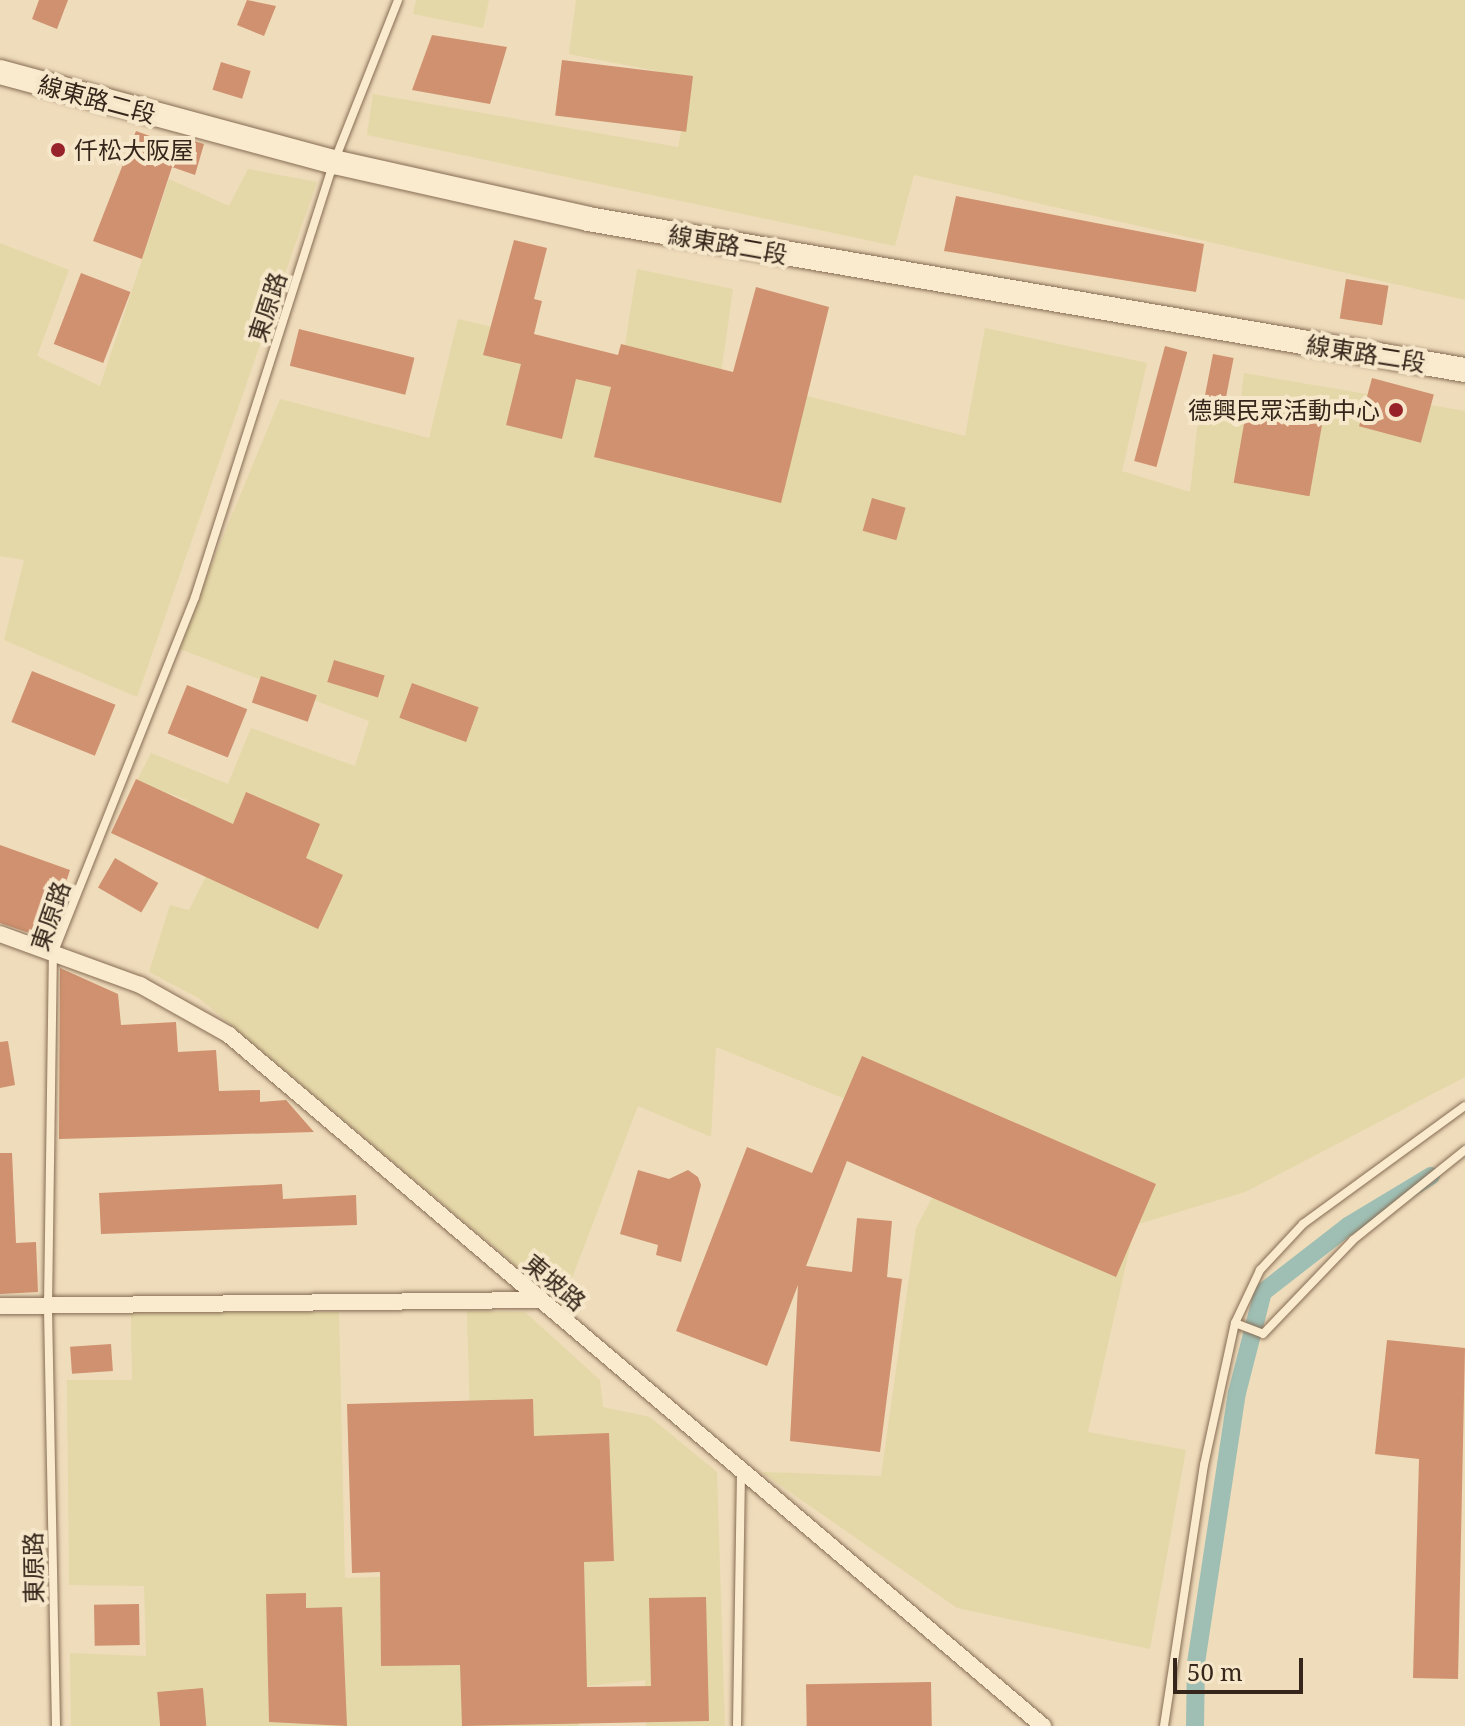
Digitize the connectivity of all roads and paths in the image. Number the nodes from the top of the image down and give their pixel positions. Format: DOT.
graph roads {
  1 [pos="398,0"];
  2 [pos="0,72"];
  3 [pos="334,162"];
  4 [pos="1465,370"];
  5 [pos="0,934"];
  6 [pos="53,954"];
  7 [pos="1465,1106"];
  8 [pos="1465,1150"];
  9 [pos="539,1300"];
  10 [pos="0,1306"];
  11 [pos="48,1306"];
  12 [pos="1235,1323"];
  13 [pos="741,1472"];
  14 [pos="56,1726"];
  15 [pos="737,1726"];
  16 [pos="1043,1726"];
  17 [pos="1164,1726"];
  1 -- 3 [label="lane, 東原路"];
  2 -- 3 [label="main road, 線東路二段"];
  3 -- 4 [label="main road, 線東路二段"];
  3 -- 6 [label="lane, 東原路"];
  5 -- 6 [label="street, 東坡路"];
  6 -- 9 [label="street, 東坡路"];
  6 -- 11 [label="lane, 東原路"];
  7 -- 12 [label="lane"];
  8 -- 12 [label="lane"];
  9 -- 11 [label="street"];
  9 -- 13 [label="street, 東坡路"];
  10 -- 11 [label="street"];
  11 -- 14 [label="lane, 東原路"];
  12 -- 17 [label="lane"];
  13 -- 15 [label="lane"];
  13 -- 16 [label="street, 東坡路"];
}
